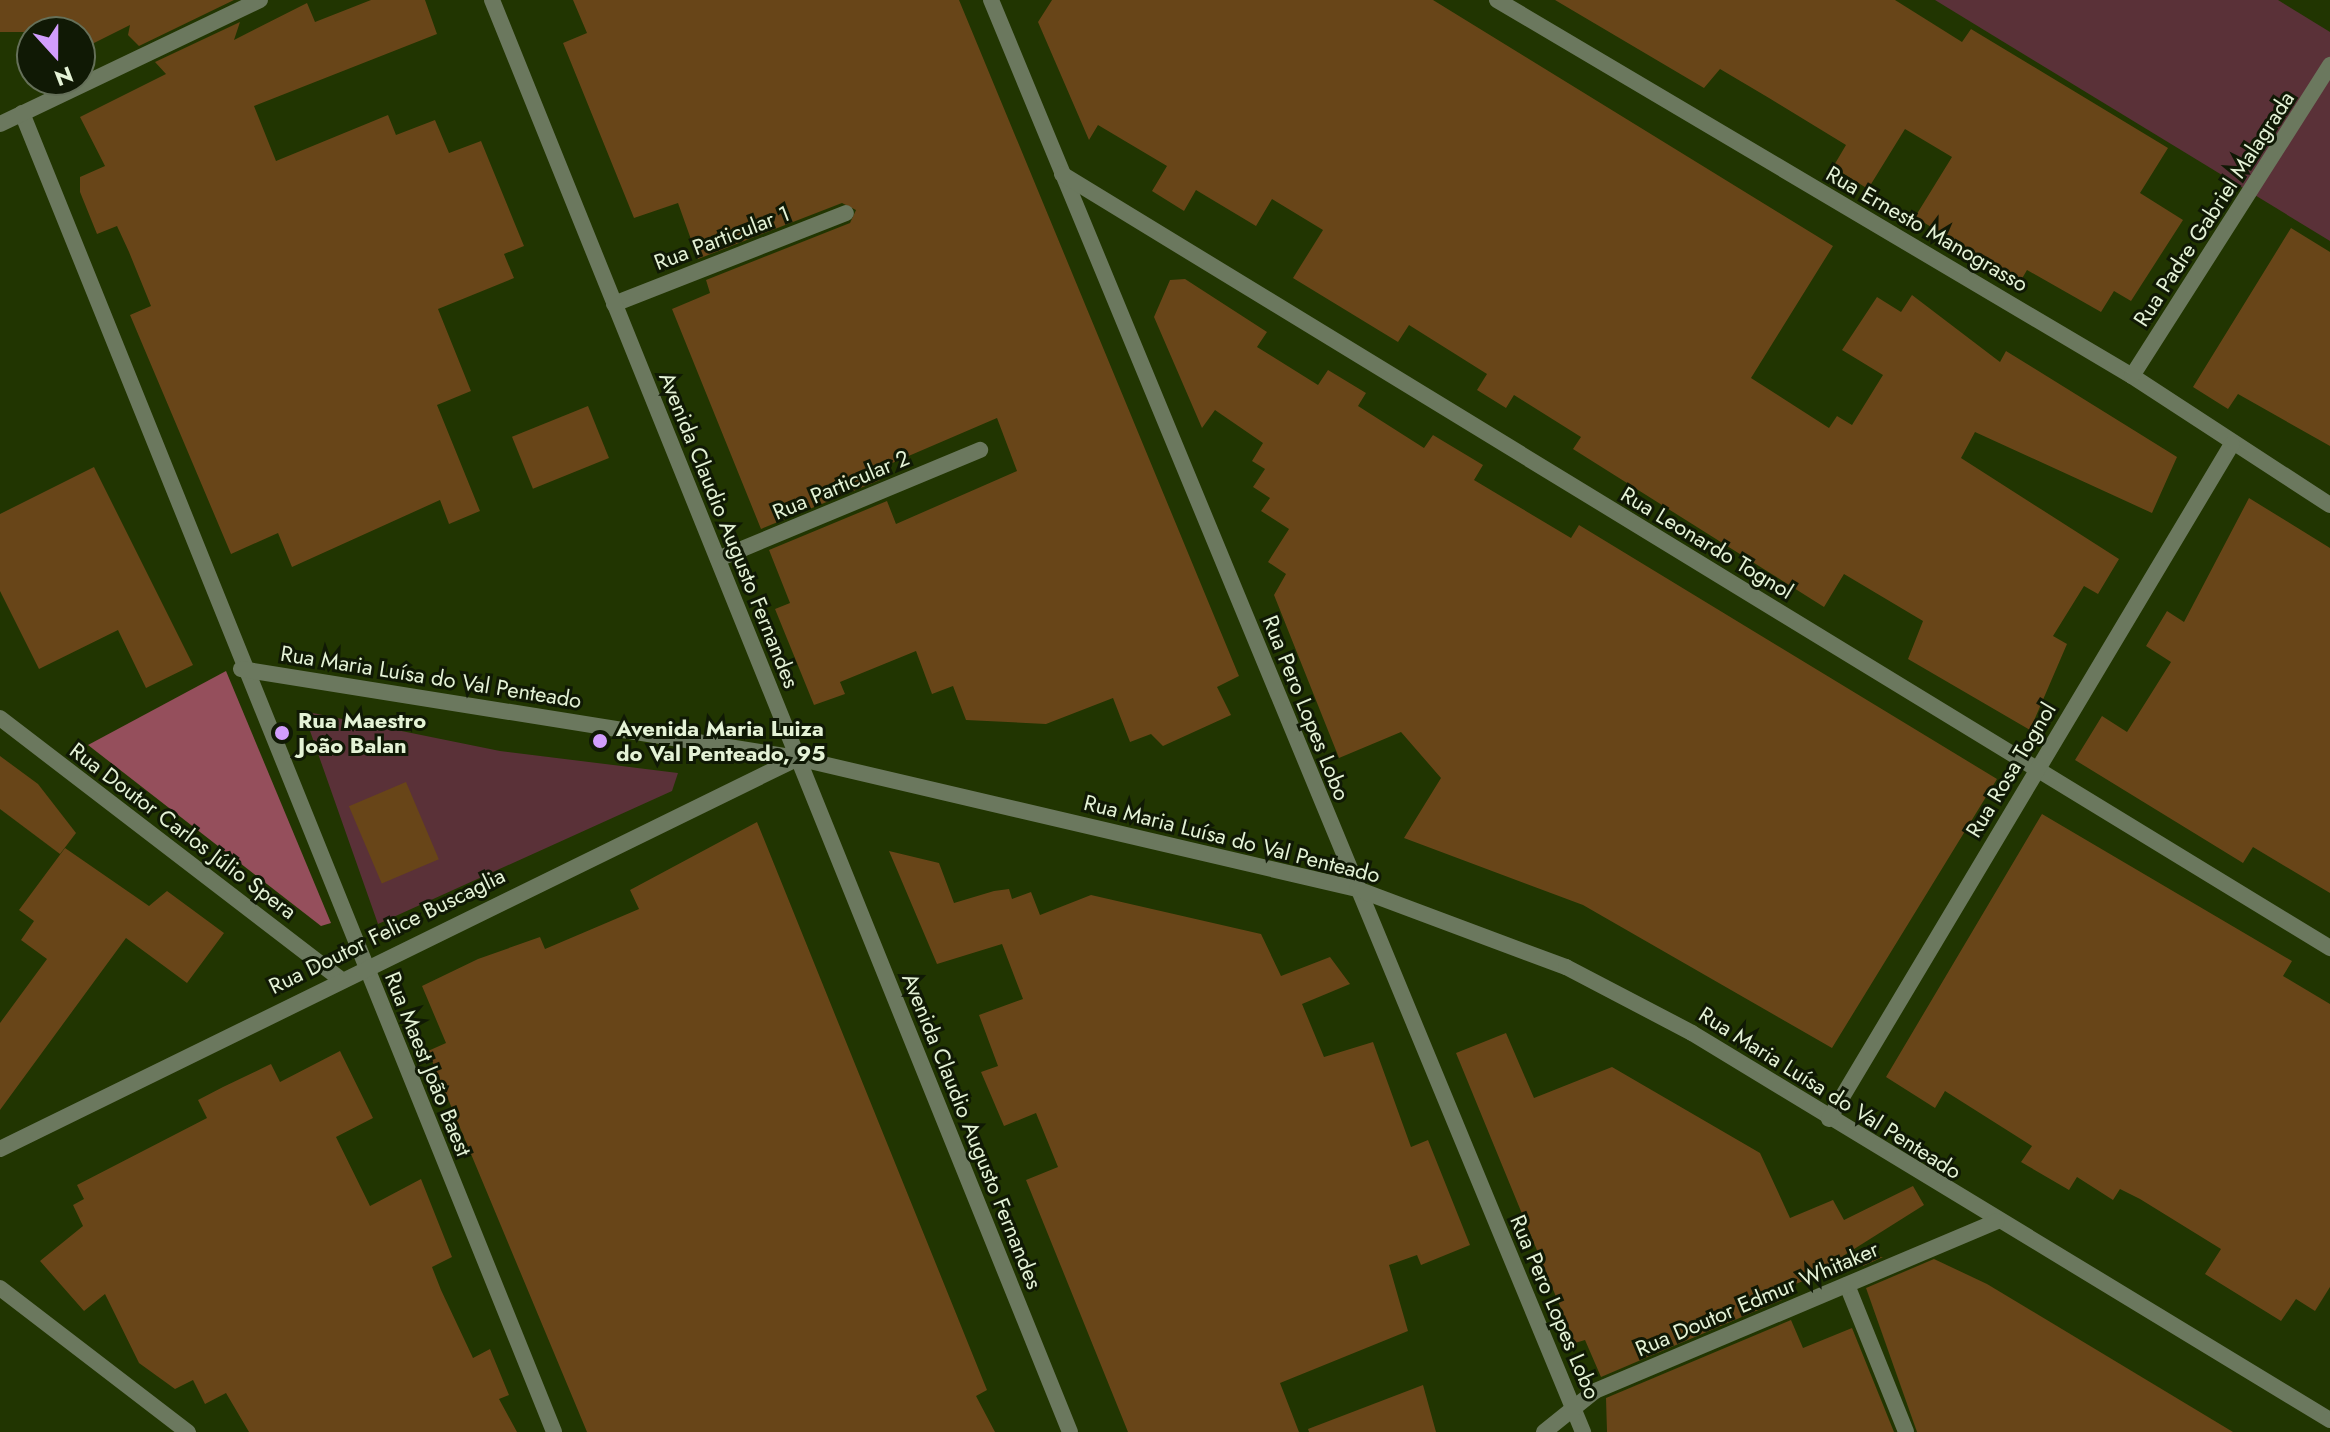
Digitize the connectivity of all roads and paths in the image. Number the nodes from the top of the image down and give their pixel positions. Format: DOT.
graph roads {
  1 [pos="260,0"];
  2 [pos="492,0"];
  3 [pos="991,0"];
  4 [pos="1497,0"];
  5 [pos="2330,65"];
  6 [pos="22,113"];
  7 [pos="0,124"];
  8 [pos="1062,174"];
  9 [pos="846,213"];
  10 [pos="614,304"];
  11 [pos="2132,376"];
  12 [pos="2232,444"];
  13 [pos="980,450"];
  14 [pos="2330,505"];
  15 [pos="718,559"];
  16 [pos="241,669"];
  17 [pos="0,718"];
  18 [pos="797,758"];
  19 [pos="2037,770"];
  20 [pos="1357,889"];
  21 [pos="2330,948"];
  22 [pos="364,965"];
  23 [pos="339,978"];
  24 [pos="1829,1119"];
  25 [pos="0,1149"];
  26 [pos="1997,1221"];
  27 [pos="1847,1285"];
  28 [pos="0,1288"];
  29 [pos="1573,1408"];
  30 [pos="2330,1420"];
  31 [pos="188,1432"];
  32 [pos="554,1432"];
  33 [pos="1070,1432"];
  34 [pos="1544,1432"];
  35 [pos="1583,1432"];
  36 [pos="1906,1432"];
  1 -- 6 [label="street"];
  2 -- 10 [label="street, Avenida Claudio Augusto Fernandes"];
  3 -- 8 [label="street, Rua Pero Lopes Lobo"];
  4 -- 11 [label="street, Rua Ernesto Manograsso"];
  5 -- 11 [label="street, Rua Padre Gabriel Malagrada"];
  6 -- 7 [label="street"];
  6 -- 16 [label="street"];
  8 -- 19 [label="street, Rua Leonardo Tognol"];
  8 -- 20 [label="street, Rua Pero Lopes Lobo"];
  9 -- 10 [label="street, Rua Particular 1"];
  10 -- 15 [label="street, Avenida Claudio Augusto Fernandes"];
  11 -- 12 [label="street, Rua Ernesto Manograsso"];
  12 -- 14 [label="street, Rua Ernesto Manograsso"];
  12 -- 19 [label="street, Rua Rosa Tognol"];
  13 -- 15 [label="street, Rua Particular 2"];
  15 -- 18 [label="street, Avenida Claudio Augusto Fernandes"];
  16 -- 18 [label="street, Rua Maria Luísa do Val Penteado"];
  16 -- 22 [label="street, Rua Maest João Baest"];
  17 -- 23 [label="street, Rua Doutor Carlos Júlio Spera"];
  18 -- 20 [label="street, Rua Maria Luísa do Val Penteado"];
  18 -- 22 [label="street, Rua Doutor Felice Buscaglia"];
  18 -- 33 [label="street, Avenida Claudio Augusto Fernandes"];
  19 -- 21 [label="street, Rua Leonardo Tognol"];
  19 -- 24 [label="street, Rua Rosa Tognol"];
  20 -- 24 [label="street, Rua Maria Luísa do Val Penteado"];
  20 -- 29 [label="street, Rua Pero Lopes Lobo"];
  22 -- 23 [label="street, Rua Doutor Felice Buscaglia"];
  22 -- 32 [label="street, Rua Maest João Baest"];
  23 -- 25 [label="street, Rua Doutor Felice Buscaglia"];
  24 -- 26 [label="street, Rua Maria Luísa do Val Penteado"];
  26 -- 27 [label="street, Rua Doutor Edmur Whitaker"];
  26 -- 30 [label="street, Rua Maria Luísa do Val Penteado"];
  27 -- 29 [label="street, Rua Doutor Edmur Whitaker"];
  27 -- 36 [label="street"];
  28 -- 31 [label="street"];
  29 -- 34 [label="street, Rua Doutor Edmur Whitaker"];
  29 -- 35 [label="street, Rua Pero Lopes Lobo"];
}
